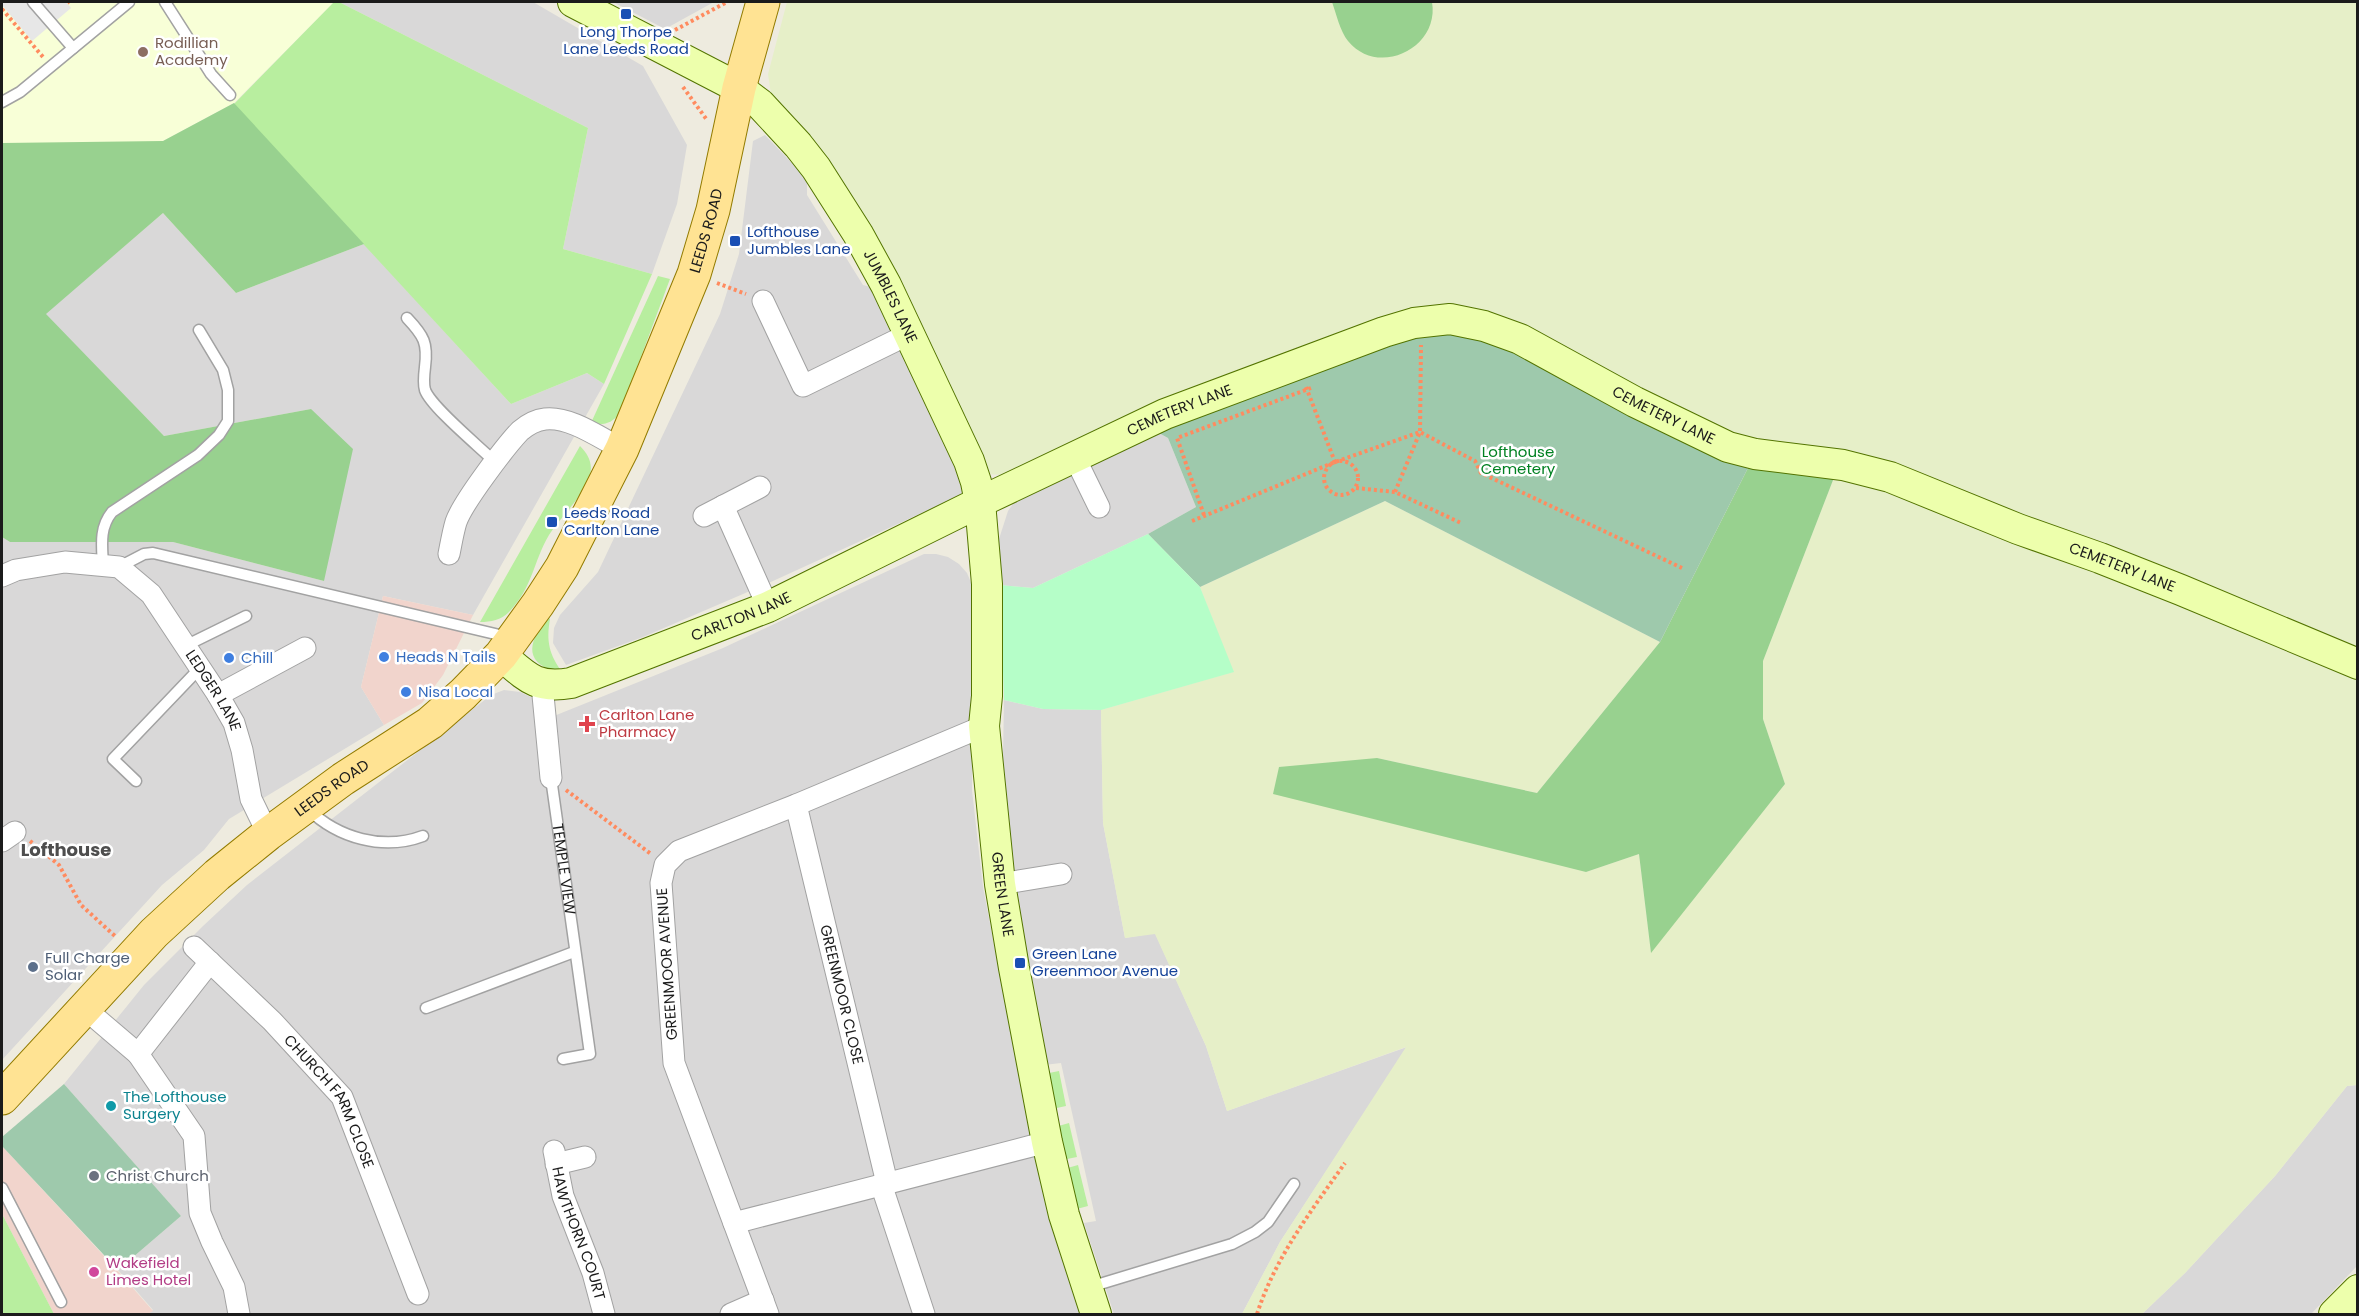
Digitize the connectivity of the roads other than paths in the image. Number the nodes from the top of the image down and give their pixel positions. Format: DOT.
graph roads {
  1 [pos="33,2"];
  2 [pos="129,2"];
  3 [pos="165,2"];
  4 [pos="573,2"];
  5 [pos="763,2"];
  6 [pos="73,48"];
  7 [pos="739,88"];
  8 [pos="230,95"];
  9 [pos="2,102"];
  10 [pos="763,301"];
  11 [pos="407,318"];
  12 [pos="199,330"];
  13 [pos="909,334"];
  14 [pos="622,449"];
  15 [pos="1074,456"];
  16 [pos="496,463"];
  17 [pos="760,487"];
  18 [pos="980,502"];
  19 [pos="1098,507"];
  20 [pos="449,554"];
  21 [pos="111,566"];
  22 [pos="6,569"];
  23 [pos="768,607"];
  24 [pos="246,616"];
  25 [pos="185,646"];
  26 [pos="507,646"];
  27 [pos="305,648"];
  28 [pos="2358,664"];
  29 [pos="199,669"];
  30 [pos="542,685"];
  31 [pos="219,695"];
  32 [pos="984,726"];
  33 [pos="551,778"];
  34 [pos="136,781"];
  35 [pos="796,805"];
  36 [pos="306,807"];
  37 [pos="268,834"];
  38 [pos="423,836"];
  39 [pos="1061,874"];
  40 [pos="1000,884"];
  41 [pos="194,947"];
  42 [pos="574,952"];
  43 [pos="210,962"];
  44 [pos="84,1008"];
  45 [pos="426,1008"];
  46 [pos="138,1054"];
  47 [pos="563,1059"];
  48 [pos="2,1098"];
  49 [pos="1047,1142"];
  50 [pos="585,1157"];
  51 [pos="884,1184"];
  52 [pos="1294,1184"];
  53 [pos="2,1188"];
  54 [pos="734,1223"];
  55 [pos="2358,1290"];
  56 [pos="418,1294"];
  57 [pos="1091,1301"];
  58 [pos="61,1302"];
  59 [pos="766,1307"];
  60 [pos="239,1314"];
  61 [pos="604,1314"];
  62 [pos="731,1314"];
  63 [pos="924,1314"];
  64 [pos="2334,1314"];
  1 -- 6 [label="lane"];
  2 -- 6 [label="lane"];
  3 -- 8 [label="lane"];
  4 -- 7 [label="street, JUMBLES LANE"];
  5 -- 7 [label="main road, LEEDS ROAD"];
  6 -- 9 [label="lane"];
  7 -- 13 [label="street, JUMBLES LANE"];
  7 -- 14 [label="main road, LEEDS ROAD"];
  10 -- 13 [label="street"];
  11 -- 16 [label="lane"];
  12 -- 21 [label="lane"];
  13 -- 18 [label="street, JUMBLES LANE"];
  14 -- 16 [label="street"];
  14 -- 26 [label="main road, LEEDS ROAD"];
  15 -- 18 [label="street, CEMETERY LANE"];
  15 -- 19 [label="street"];
  15 -- 28 [label="street, CEMETERY LANE"];
  16 -- 20 [label="street"];
  17 -- 23 [label="street"];
  18 -- 23 [label="street, CARLTON LANE"];
  18 -- 32 [label="street, GREEN LANE"];
  21 -- 22 [label="street"];
  21 -- 25 [label="street, LEDGER LANE"];
  21 -- 26 [label="lane"];
  23 -- 30 [label="street, CARLTON LANE"];
  24 -- 25 [label="lane"];
  25 -- 29 [label="street, LEDGER LANE"];
  26 -- 30 [label="street"];
  26 -- 36 [label="main road, LEEDS ROAD"];
  27 -- 31 [label="street"];
  29 -- 31 [label="street, LEDGER LANE"];
  29 -- 34 [label="lane"];
  30 -- 33 [label="street, TEMPLE VIEW"];
  31 -- 37 [label="street, LEDGER LANE"];
  32 -- 35 [label="street"];
  32 -- 40 [label="street, GREEN LANE"];
  33 -- 42 [label="lane, TEMPLE VIEW"];
  35 -- 51 [label="street, GREENMOOR CLOSE"];
  35 -- 54 [label="street, GREENMOOR AVENUE"];
  36 -- 37 [label="main road, LEEDS ROAD"];
  36 -- 38 [label="lane"];
  37 -- 44 [label="main road, LEEDS ROAD"];
  39 -- 40 [label="street"];
  40 -- 49 [label="street, GREEN LANE"];
  41 -- 43 [label="street, CHURCH FARM CLOSE"];
  42 -- 45 [label="lane"];
  42 -- 47 [label="lane, TEMPLE VIEW"];
  43 -- 46 [label="street"];
  43 -- 56 [label="street, CHURCH FARM CLOSE"];
  44 -- 46 [label="street"];
  44 -- 48 [label="main road, LEEDS ROAD"];
  46 -- 60 [label="street"];
  49 -- 51 [label="street"];
  49 -- 57 [label="street, GREEN LANE"];
  50 -- 61 [label="street, HAWTHORN COURT"];
  51 -- 54 [label="street"];
  51 -- 63 [label="street, GREENMOOR CLOSE"];
  52 -- 57 [label="lane"];
  53 -- 58 [label="lane"];
  54 -- 59 [label="street, GREENMOOR AVENUE"];
  55 -- 64 [label="street"];
  59 -- 62 [label="street"];
}
